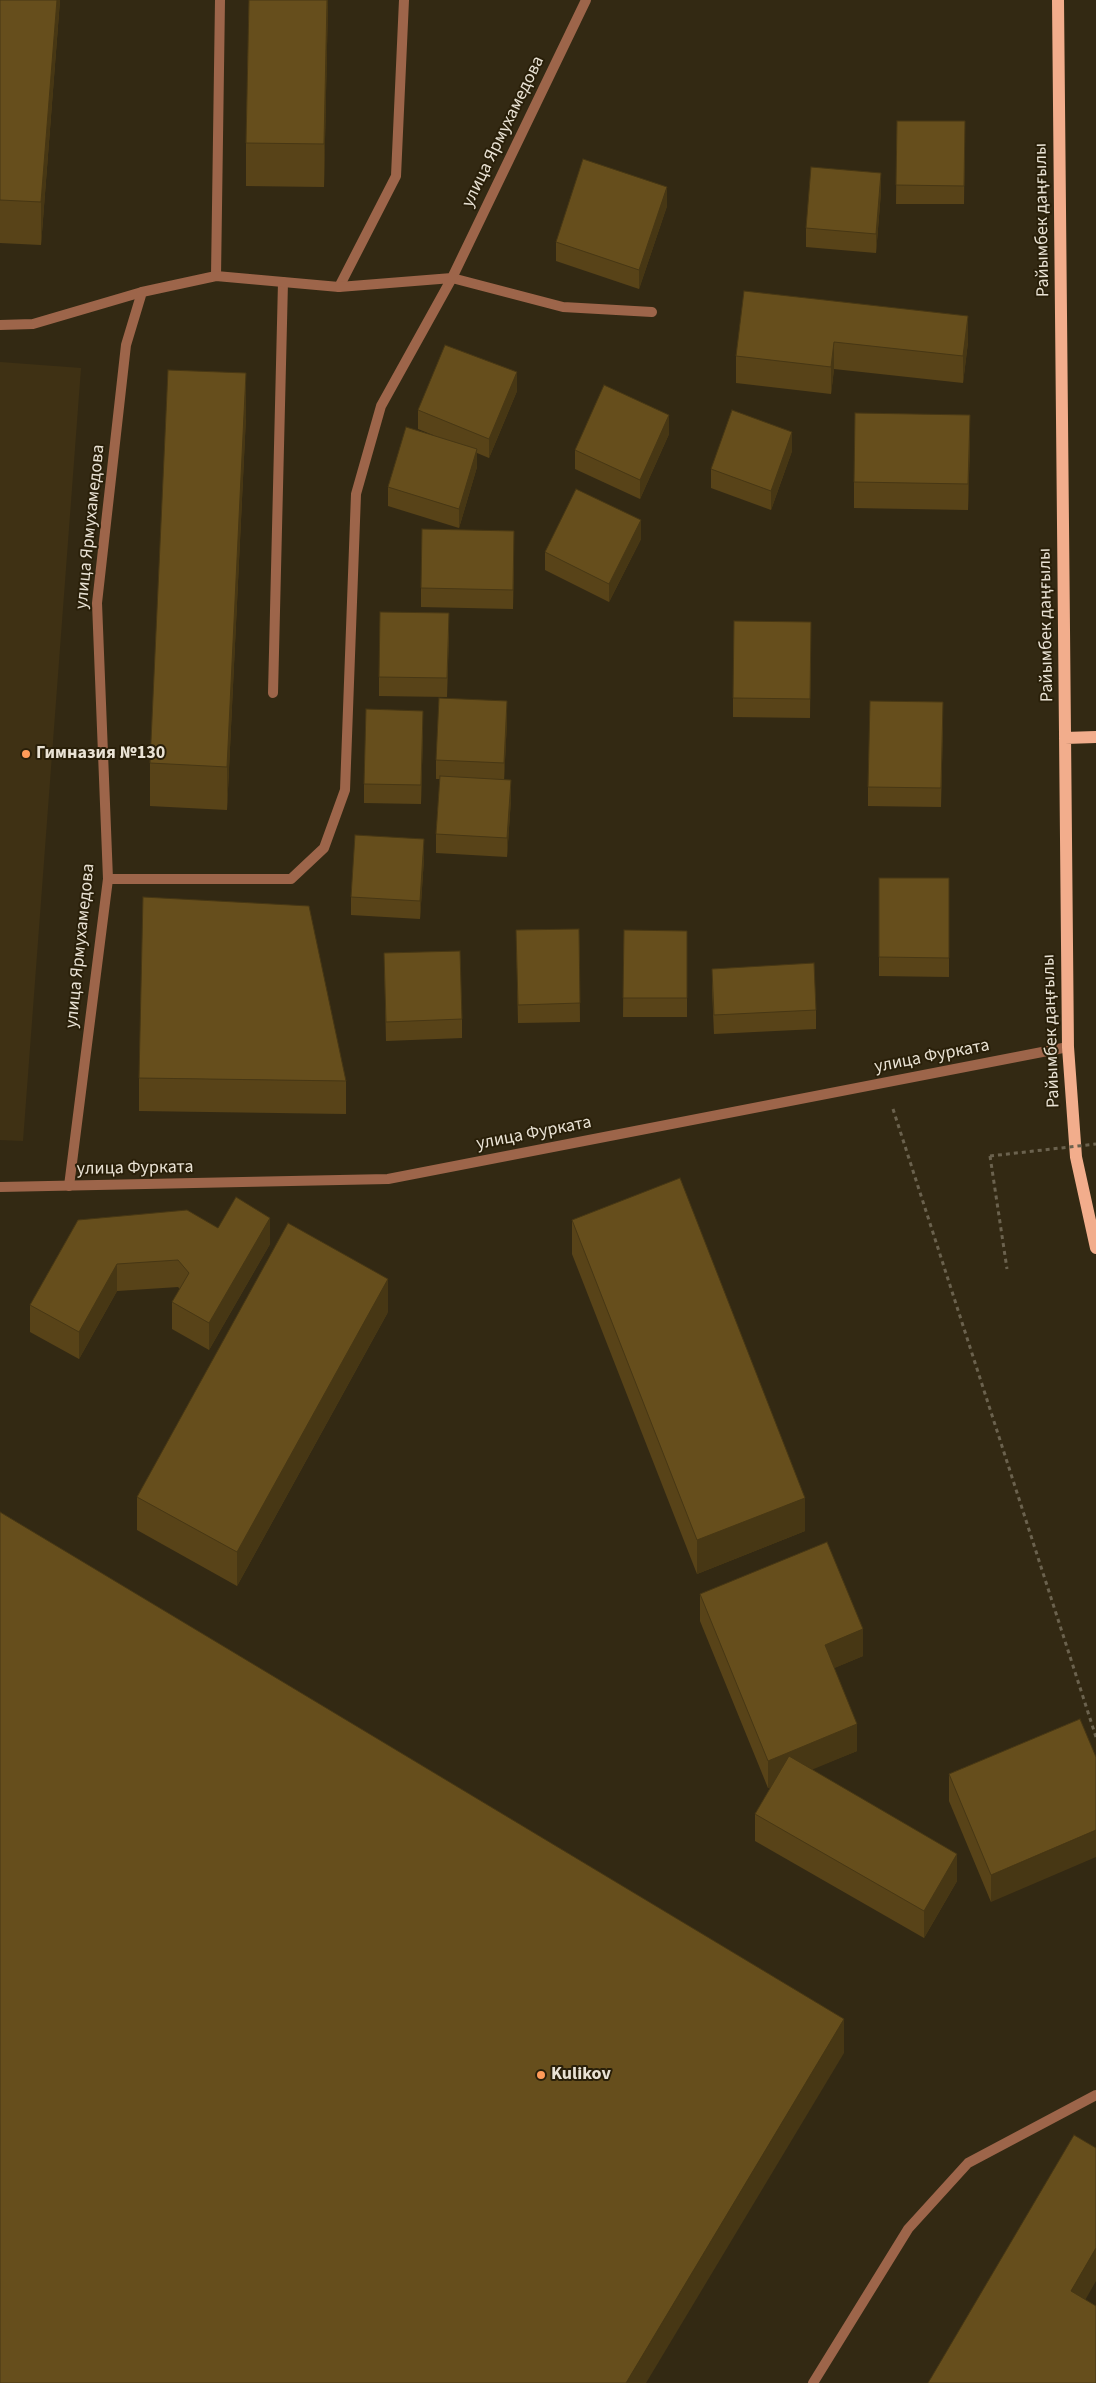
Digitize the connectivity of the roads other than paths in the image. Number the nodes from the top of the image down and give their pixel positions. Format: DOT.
graph roads {
  1 [pos="220,0"];
  2 [pos="404,0"];
  3 [pos="586,0"];
  4 [pos="1058,0"];
  5 [pos="216,276"];
  6 [pos="452,278"];
  7 [pos="283,282"];
  8 [pos="339,287"];
  9 [pos="142,292"];
  10 [pos="652,312"];
  11 [pos="0,325"];
  12 [pos="273,693"];
  13 [pos="1096,737"];
  14 [pos="1065,738"];
  15 [pos="108,879"];
  16 [pos="1068,1047"];
  17 [pos="0,1186"];
  18 [pos="69,1186"];
  19 [pos="1096,1248"];
  20 [pos="1096,2095"];
  21 [pos="813,2383"];
  1 -- 5 [label="street"];
  2 -- 8 [label="street"];
  3 -- 6 [label="street, улица Ярмухамедова"];
  4 -- 14 [label="main road, Райымбек даңғылы"];
  5 -- 7 [label="street"];
  5 -- 9 [label="street"];
  6 -- 8 [label="street"];
  6 -- 10 [label="street"];
  6 -- 15 [label="street, улица Ярмухамедова"];
  7 -- 8 [label="street"];
  7 -- 12 [label="street"];
  9 -- 11 [label="street"];
  9 -- 15 [label="street, улица Ярмухамедова"];
  13 -- 14 [label="main road"];
  14 -- 16 [label="main road, Райымбек даңғылы"];
  15 -- 18 [label="street, улица Ярмухамедова"];
  16 -- 18 [label="street, улица Фурката"];
  16 -- 19 [label="main road, Райымбек даңғылы"];
  17 -- 18 [label="street, улица Фурката"];
  20 -- 21 [label="street"];
}
